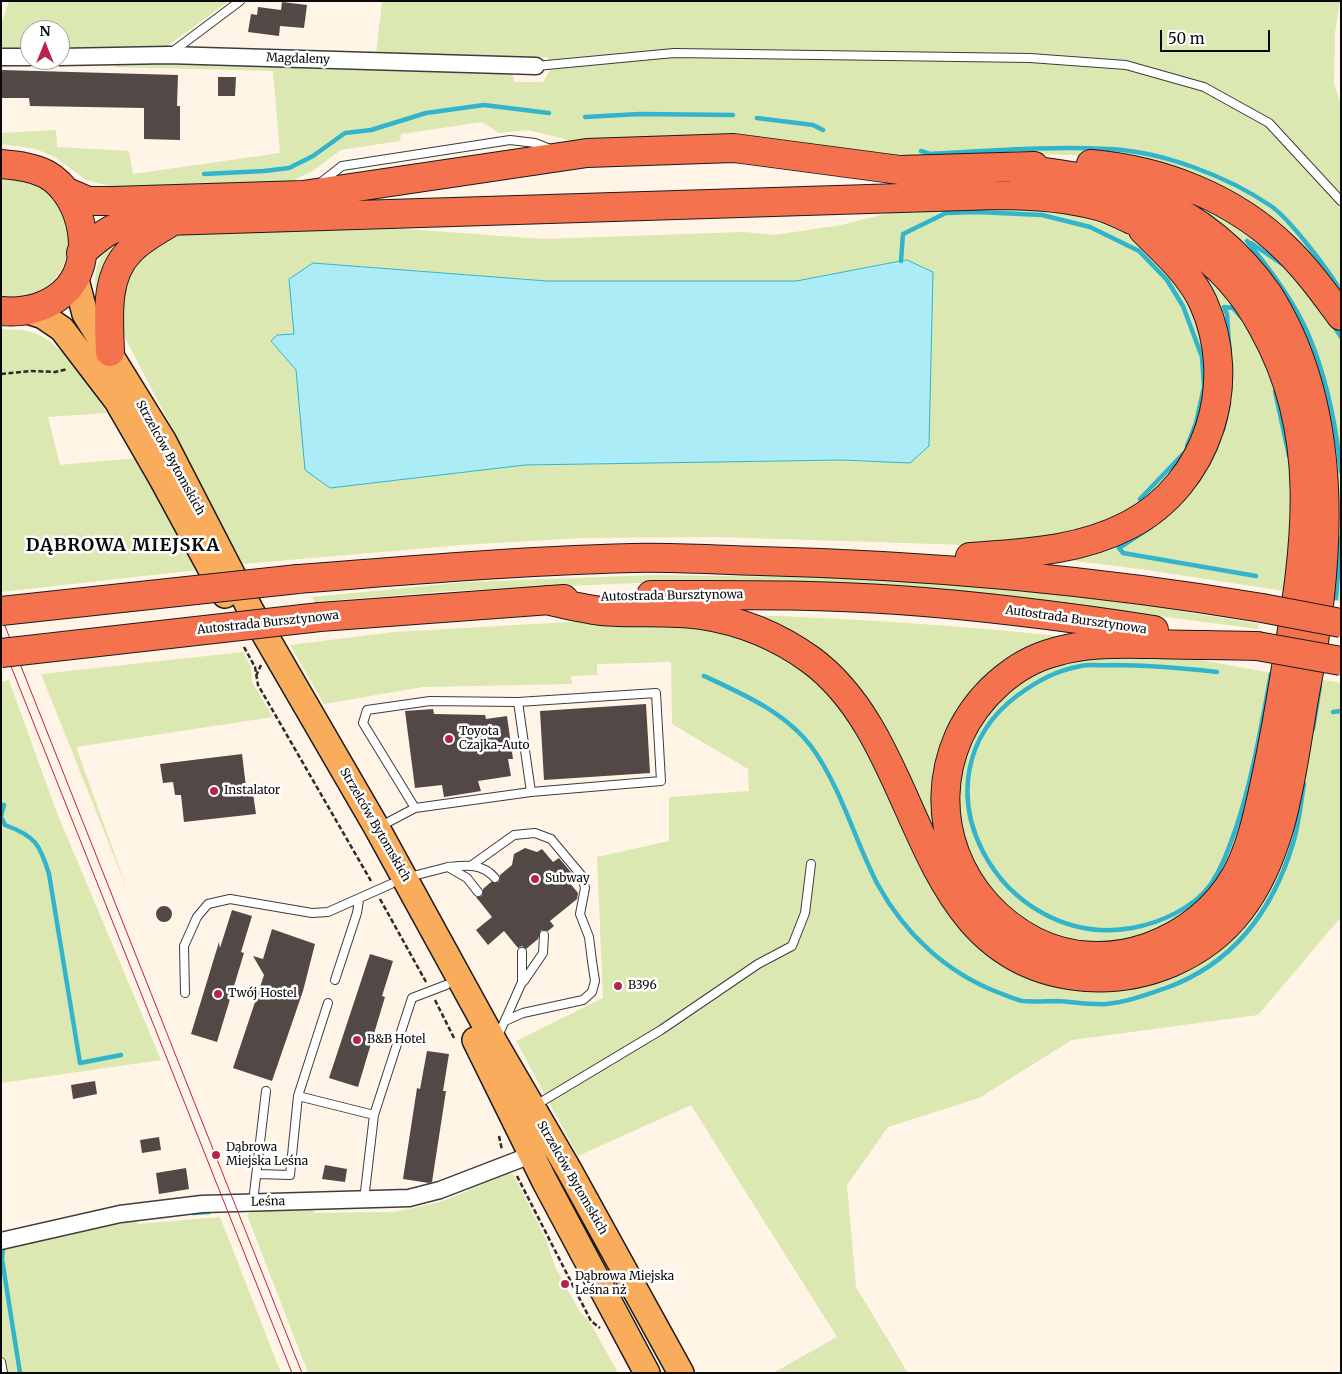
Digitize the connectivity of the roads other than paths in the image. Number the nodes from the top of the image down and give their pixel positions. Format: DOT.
graph roads {
  1 [pos="240,1"];
  2 [pos="168,55"];
  3 [pos="1,57"];
  4 [pos="20,57"];
  5 [pos="70,57"];
  6 [pos="536,66"];
  7 [pos="1,164"];
  8 [pos="1015,168"];
  9 [pos="65,191"];
  10 [pos="1341,201"];
  11 [pos="176,220"];
  12 [pos="1133,220"];
  13 [pos="78,264"];
  14 [pos="13,310"];
  15 [pos="1341,316"];
  16 [pos="110,352"];
  17 [pos="864,563"];
  18 [pos="546,600"];
  19 [pos="1,611"];
  20 [pos="1341,623"];
  21 [pos="1257,646"];
  22 [pos="1,653"];
  23 [pos="1341,661"];
  24 [pos="518,702"];
  25 [pos="531,792"];
  26 [pos="415,808"];
  27 [pos="377,828"];
  28 [pos="811,864"];
  29 [pos="472,865"];
  30 [pos="448,867"];
  31 [pos="495,878"];
  32 [pos="391,884"];
  33 [pos="478,892"];
  34 [pos="359,900"];
  35 [pos="544,935"];
  36 [pos="522,952"];
  37 [pos="335,980"];
  38 [pos="522,982"];
  39 [pos="438,987"];
  40 [pos="185,993"];
  41 [pos="328,1003"];
  42 [pos="500,1032"];
  43 [pos="266,1091"];
  44 [pos="298,1096"];
  45 [pos="532,1107"];
  46 [pos="374,1115"];
  47 [pos="531,1155"];
  48 [pos="257,1174"];
  49 [pos="364,1200"];
  50 [pos="253,1202"];
  51 [pos="1,1241"];
  52 [pos="1,1362"];
  53 [pos="3,1373"];
  54 [pos="647,1373"];
  55 [pos="681,1373"];
  1 -- 2 [label="lane"];
  2 -- 5 [label="street, Magdaleny"];
  2 -- 6 [label="street, Magdaleny"];
  3 -- 4 [label="street"];
  6 -- 10 [label="lane"];
  7 -- 9 [label="highway"];
  8 -- 9 [label="highway"];
  8 -- 15 [label="highway"];
  8 -- 18 [label="highway"];
  9 -- 13 [label="highway"];
  11 -- 12 [label="highway"];
  11 -- 13 [label="highway"];
  11 -- 16 [label="highway"];
  12 -- 17 [label="highway"];
  12 -- 21 [label="highway"];
  13 -- 14 [label="highway"];
  13 -- 16 [label="main road, Strzelców Bytomskich"];
  14 -- 32 [label="main road, Strzelców Bytomskich"];
  16 -- 27 [label="main road, Strzelców Bytomskich"];
  17 -- 19 [label="highway, bridge"];
  17 -- 20 [label="highway, bridge"];
  18 -- 21 [label="highway, Autostrada Bursztynowa"];
  18 -- 22 [label="highway, Autostrada Bursztynowa, bridge"];
  21 -- 23 [label="highway, Autostrada Bursztynowa, bridge"];
  24 -- 25 [label="lane"];
  24 -- 25 [label="lane"];
  24 -- 26 [label="lane"];
  25 -- 26 [label="lane"];
  26 -- 27 [label="lane"];
  27 -- 32 [label="main road, Strzelców Bytomskich"];
  28 -- 45 [label="lane"];
  29 -- 30 [label="lane"];
  29 -- 31 [label="lane"];
  29 -- 42 [label="lane"];
  30 -- 32 [label="lane"];
  30 -- 33 [label="lane"];
  32 -- 34 [label="lane"];
  32 -- 39 [label="main road, Strzelców Bytomskich"];
  32 -- 42 [label="main road, Strzelców Bytomskich"];
  34 -- 37 [label="lane"];
  34 -- 40 [label="lane"];
  35 -- 38 [label="lane"];
  36 -- 38 [label="lane"];
  38 -- 42 [label="lane"];
  39 -- 46 [label="lane"];
  39 -- 47 [label="main road, Strzelców Bytomskich"];
  41 -- 44 [label="lane"];
  42 -- 45 [label="main road, Strzelców Bytomskich"];
  43 -- 48 [label="lane"];
  44 -- 46 [label="lane"];
  44 -- 48 [label="lane"];
  45 -- 55 [label="main road, Strzelców Bytomskich"];
  46 -- 49 [label="lane"];
  47 -- 49 [label="street, Leśna"];
  47 -- 54 [label="main road, Strzelców Bytomskich"];
  48 -- 50 [label="lane"];
  49 -- 50 [label="street, Leśna"];
  50 -- 51 [label="street, Leśna"];
  52 -- 53 [label="lane"];
}
